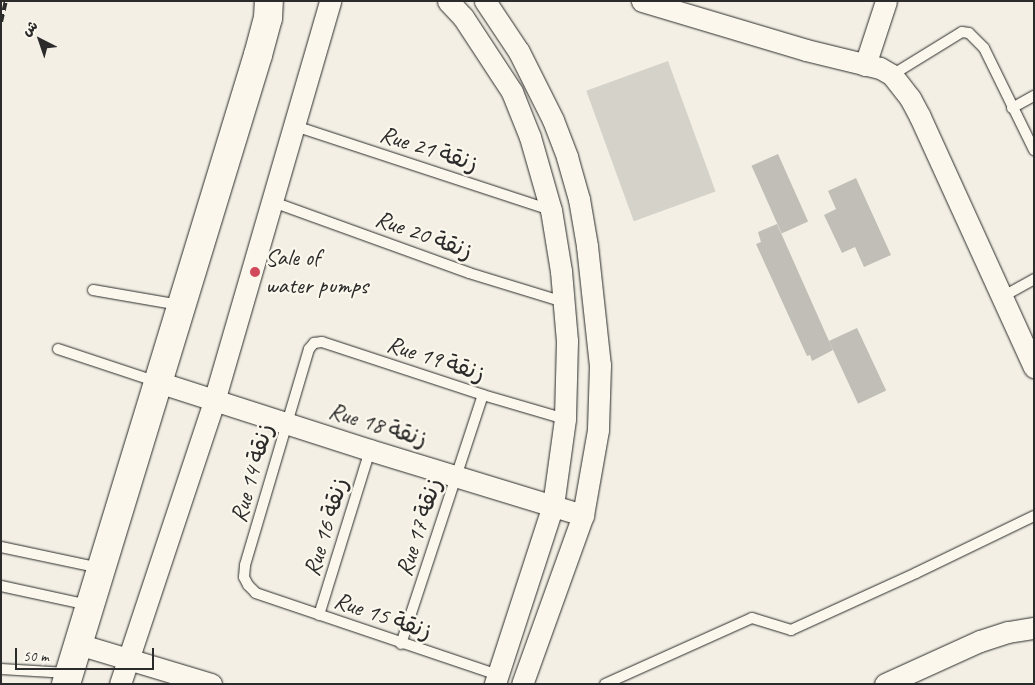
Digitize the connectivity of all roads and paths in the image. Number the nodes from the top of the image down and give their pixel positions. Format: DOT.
graph roads {
  1 [pos="330,1"];
  2 [pos="448,1"];
  3 [pos="485,1"];
  4 [pos="642,1"];
  5 [pos="886,1"];
  6 [pos="271,7"];
  7 [pos="865,65"];
  8 [pos="892,75"];
  9 [pos="1034,96"];
  10 [pos="1012,108"];
  11 [pos="295,126"];
  12 [pos="1034,150"];
  13 [pos="273,202"];
  14 [pos="551,210"];
  15 [pos="1034,279"];
  16 [pos="93,290"];
  17 [pos="1002,297"];
  18 [pos="564,302"];
  19 [pos="182,305"];
  20 [pos="58,349"];
  21 [pos="306,361"];
  22 [pos="1034,367"];
  23 [pos="158,382"];
  24 [pos="483,395"];
  25 [pos="214,401"];
  26 [pos="565,419"];
  27 [pos="287,424"];
  28 [pos="370,450"];
  29 [pos="457,476"];
  30 [pos="553,505"];
  31 [pos="583,515"];
  32 [pos="1034,516"];
  33 [pos="1,547"];
  34 [pos="103,568"];
  35 [pos="1,586"];
  36 [pos="256,593"];
  37 [pos="90,605"];
  38 [pos="319,615"];
  39 [pos="1034,628"];
  40 [pos="78,644"];
  41 [pos="401,644"];
  42 [pos="127,659"];
  43 [pos="1,668"];
  44 [pos="68,678"];
  45 [pos="177,679"];
  46 [pos="497,680"];
  47 [pos="120,684"];
  48 [pos="211,684"];
  49 [pos="522,684"];
  50 [pos="605,684"];
  51 [pos="885,684"];
  1 -- 11 [label="street"];
  2 -- 14 [label="street"];
  3 -- 31 [label="street"];
  4 -- 7 [label="street"];
  5 -- 7 [label="street"];
  6 -- 19 [label="main road"];
  7 -- 8 [label="street"];
  8 -- 10 [label="lane"];
  8 -- 17 [label="street"];
  9 -- 10 [label="lane"];
  10 -- 12 [label="lane"];
  11 -- 13 [label="street"];
  11 -- 14 [label="lane, Rue 21 زنقة"];
  13 -- 18 [label="lane, Rue 20 زنقة"];
  13 -- 25 [label="street"];
  14 -- 18 [label="street"];
  15 -- 17 [label="lane"];
  16 -- 19 [label="lane"];
  17 -- 22 [label="street"];
  18 -- 26 [label="street"];
  19 -- 23 [label="main road"];
  20 -- 23 [label="lane"];
  21 -- 24 [label="lane, Rue 19 زنقة"];
  21 -- 27 [label="lane, Rue 14 زنقة"];
  23 -- 25 [label="street, Rue 18 زنقة"];
  23 -- 34 [label="main road"];
  24 -- 26 [label="lane, Rue 19 زنقة"];
  24 -- 29 [label="lane, Rue 17 زنقة"];
  25 -- 27 [label="street, Rue 18 زنقة"];
  25 -- 42 [label="street"];
  26 -- 30 [label="street"];
  27 -- 28 [label="street, Rue 18 زنقة"];
  27 -- 36 [label="lane, Rue 14 زنقة"];
  28 -- 29 [label="street, Rue 18 زنقة"];
  28 -- 38 [label="lane, Rue 16 زنقة"];
  29 -- 30 [label="street, Rue 18 زنقة"];
  29 -- 41 [label="lane, Rue 17 زنقة"];
  30 -- 31 [label="street, Rue 18 زنقة"];
  30 -- 46 [label="street"];
  31 -- 49 [label="street"];
  32 -- 50 [label="lane"];
  33 -- 34 [label="lane"];
  34 -- 37 [label="main road"];
  35 -- 37 [label="lane"];
  36 -- 38 [label="lane, Rue 15 زنقة"];
  37 -- 40 [label="main road"];
  38 -- 41 [label="lane, Rue 15 زنقة"];
  39 -- 51 [label="street"];
  40 -- 42 [label="street"];
  40 -- 44 [label="main road"];
  41 -- 46 [label="lane, Rue 15 زنقة"];
  42 -- 45 [label="street"];
  42 -- 47 [label="street"];
  43 -- 44 [label="lane"];
  45 -- 48 [label="street"];
}
